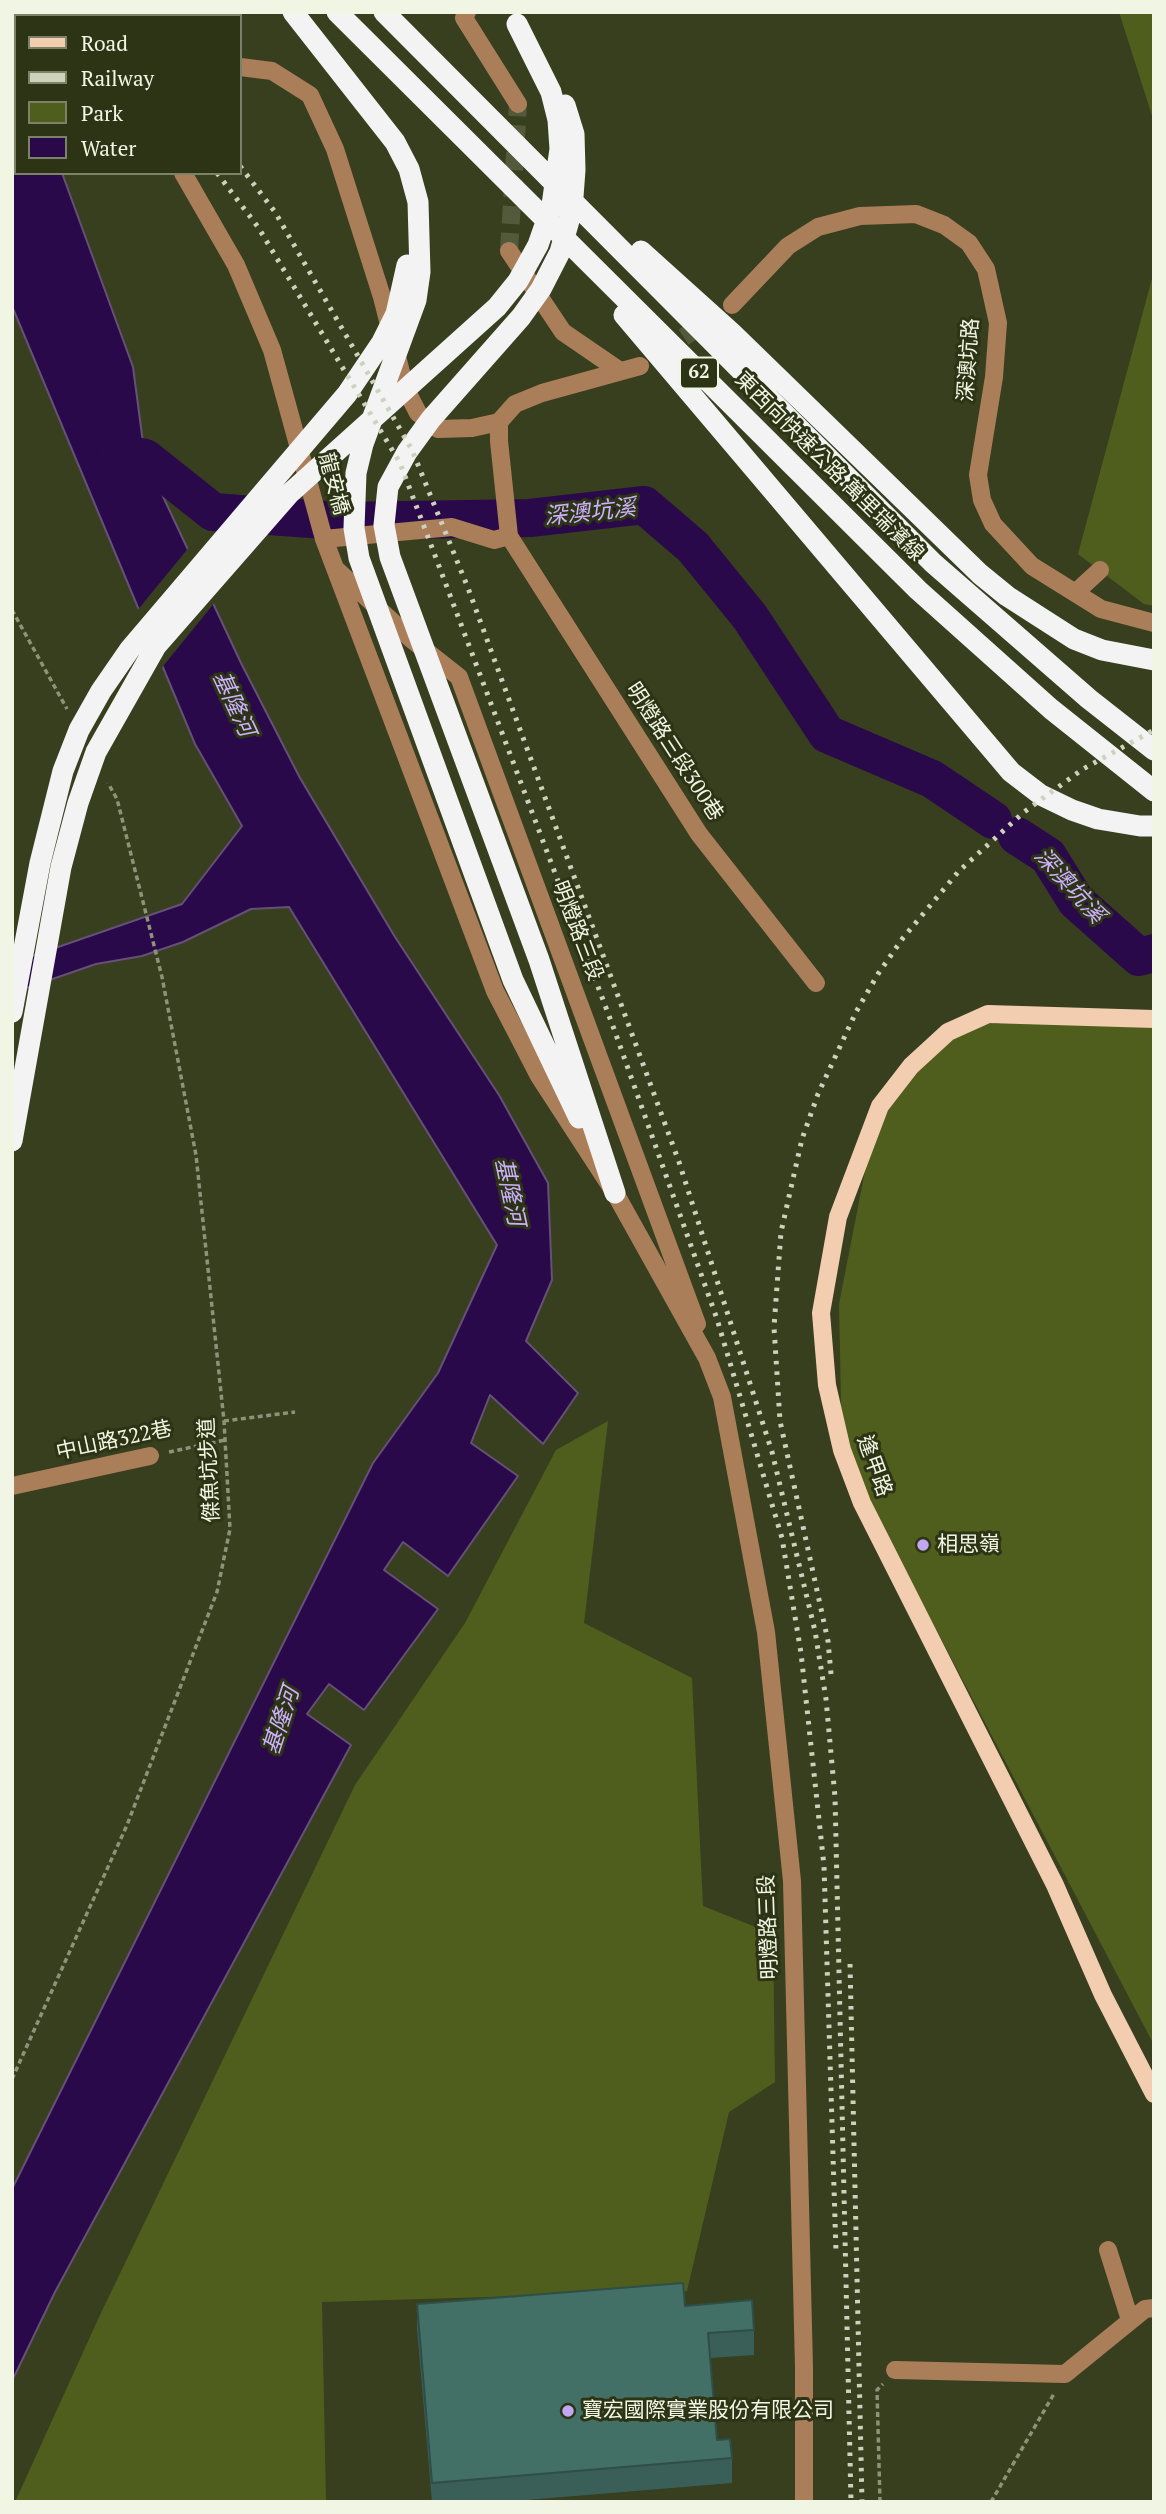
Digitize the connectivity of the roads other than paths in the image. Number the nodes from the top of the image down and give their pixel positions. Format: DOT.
graph roads {
  1 [pos="293,12"];
  2 [pos="337,12"];
  3 [pos="384,12"];
  4 [pos="467,12"];
  5 [pos="512,18"];
  6 [pos="242,67"];
  7 [pos="518,104"];
  8 [pos="372,109"];
  9 [pos="567,150"];
  10 [pos="532,161"];
  11 [pos="184,175"];
  12 [pos="532,207"];
  13 [pos="509,251"];
  14 [pos="732,306"];
  15 [pos="640,366"];
  16 [pos="620,371"];
  17 [pos="499,422"];
  18 [pos="509,536"];
  19 [pos="324,538"];
  20 [pos="335,568"];
  21 [pos="1100,570"];
  22 [pos="1075,593"];
  23 [pos="1154,623"];
  24 [pos="411,639"];
  25 [pos="371,660"];
  26 [pos="1154,660"];
  27 [pos="1154,750"];
  28 [pos="1154,791"];
  29 [pos="1154,826"];
  30 [pos="816,983"];
  31 [pos="12,1012"];
  32 [pos="1154,1018"];
  33 [pos="12,1141"];
  34 [pos="615,1192"];
  35 [pos="707,1358"];
  36 [pos="150,1456"];
  37 [pos="12,1486"];
  38 [pos="1154,2094"];
  39 [pos="1108,2250"];
  40 [pos="1154,2308"];
  41 [pos="1130,2320"];
  42 [pos="895,2370"];
  43 [pos="804,2502"];
  1 -- 8 [label="highway"];
  2 -- 12 [label="highway, 東西向快速公路 萬里瑞濱線 / 62"];
  3 -- 10 [label="highway, 東西向快速公路 萬里瑞濱線 / 62"];
  4 -- 7 [label="street"];
  5 -- 9 [label="highway"];
  6 -- 17 [label="street"];
  8 -- 31 [label="highway"];
  8 -- 34 [label="highway"];
  9 -- 33 [label="highway"];
  9 -- 34 [label="highway"];
  10 -- 26 [label="highway"];
  10 -- 27 [label="highway, 東西向快速公路 萬里瑞濱線 / 62"];
  11 -- 19 [label="street, 龍安橋"];
  12 -- 28 [label="highway, 東西向快速公路 萬里瑞濱線 / 62"];
  12 -- 29 [label="highway"];
  13 -- 16 [label="street"];
  14 -- 22 [label="street, 深澳坑路"];
  15 -- 16 [label="street"];
  16 -- 17 [label="street"];
  17 -- 18 [label="street"];
  18 -- 19 [label="street"];
  18 -- 30 [label="street, 明燈路三段300巷"];
  19 -- 20 [label="street, 明燈路三段"];
  20 -- 24 [label="street, 明燈路三段"];
  20 -- 25 [label="street, 明燈路三段"];
  21 -- 22 [label="street"];
  22 -- 23 [label="street, 深澳坑路"];
  24 -- 25 [label="street"];
  24 -- 35 [label="street, 明燈路三段"];
  25 -- 34 [label="street, 明燈路三段"];
  32 -- 38 [label="main road, 逢甲路"];
  34 -- 35 [label="street, 明燈路三段"];
  35 -- 43 [label="street, 明燈路三段"];
  36 -- 37 [label="street, 中山路322巷"];
  39 -- 41 [label="street"];
  40 -- 41 [label="street"];
  41 -- 42 [label="street"];
}
